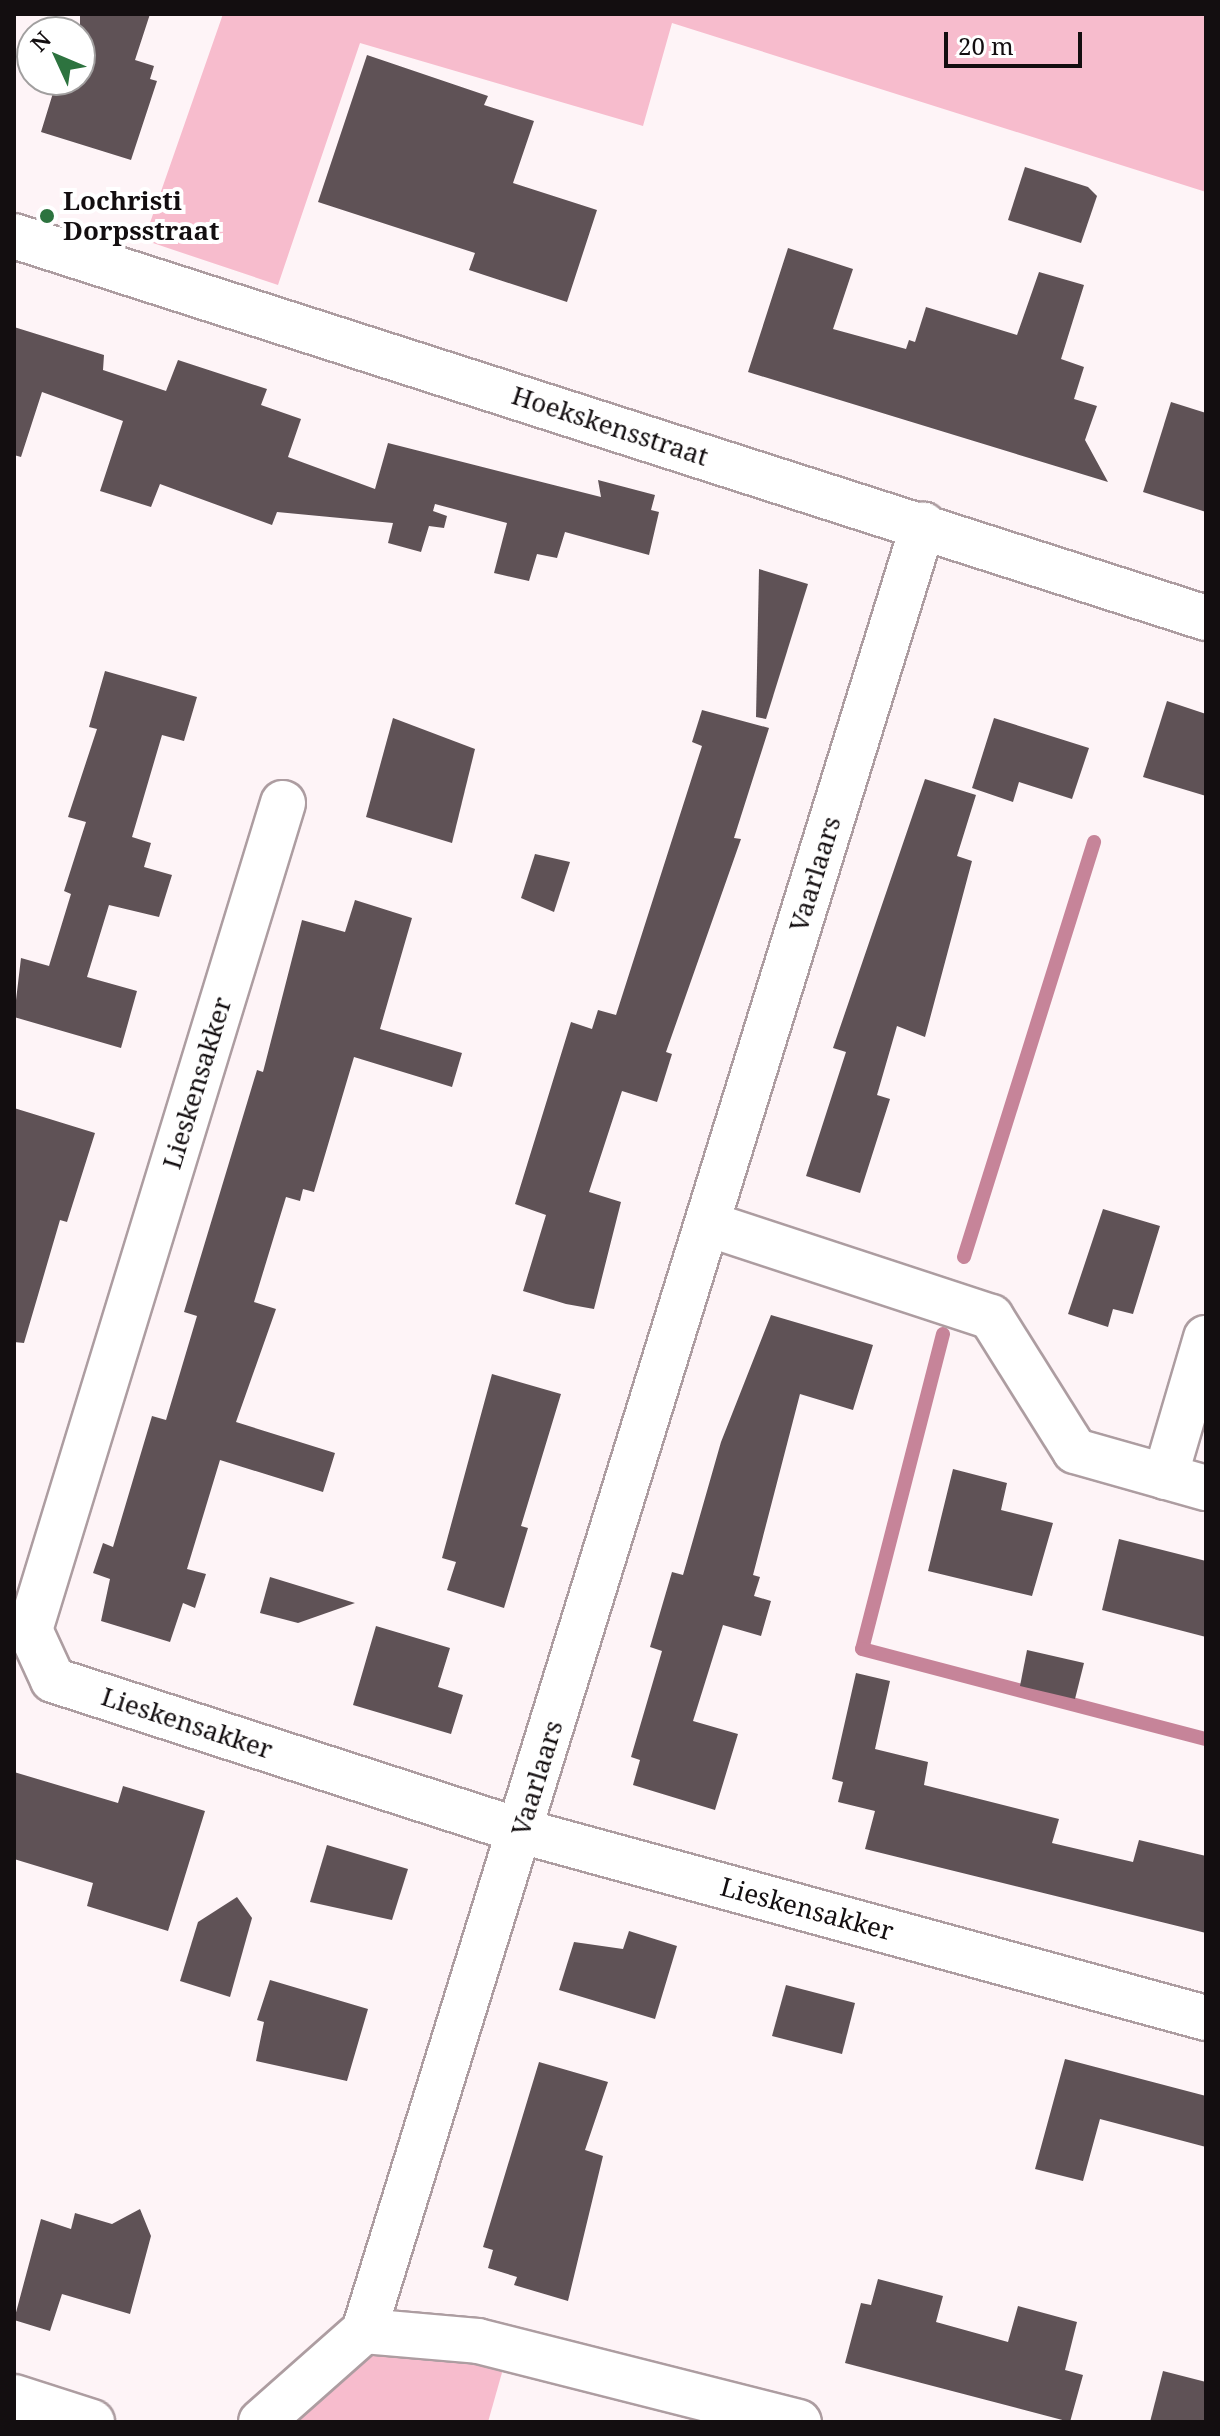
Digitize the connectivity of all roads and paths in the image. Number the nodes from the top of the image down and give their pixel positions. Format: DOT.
graph roads {
  1 [pos="14,236"];
  2 [pos="923,525"];
  3 [pos="1206,618"];
  4 [pos="283,803"];
  5 [pos="708,1224"];
  6 [pos="1206,1338"];
  7 [pos="1165,1477"];
  8 [pos="1206,1488"];
  9 [pos="521,1831"];
  10 [pos="1206,2018"];
  11 [pos="364,2331"];
  12 [pos="14,2397"];
  13 [pos="92,2422"];
  14 [pos="261,2422"];
  15 [pos="799,2422"];
  1 -- 2 [label="street, Hoekskensstraat"];
  2 -- 3 [label="street, Hoekskensstraat"];
  2 -- 5 [label="street, Vaarlaars"];
  4 -- 9 [label="street, Lieskensakker"];
  5 -- 7 [label="street"];
  5 -- 9 [label="street, Vaarlaars"];
  6 -- 7 [label="street"];
  7 -- 8 [label="street"];
  9 -- 10 [label="street, Lieskensakker"];
  9 -- 11 [label="street, Vaarlaars"];
  11 -- 14 [label="street"];
  11 -- 15 [label="street"];
  12 -- 13 [label="street"];
}
